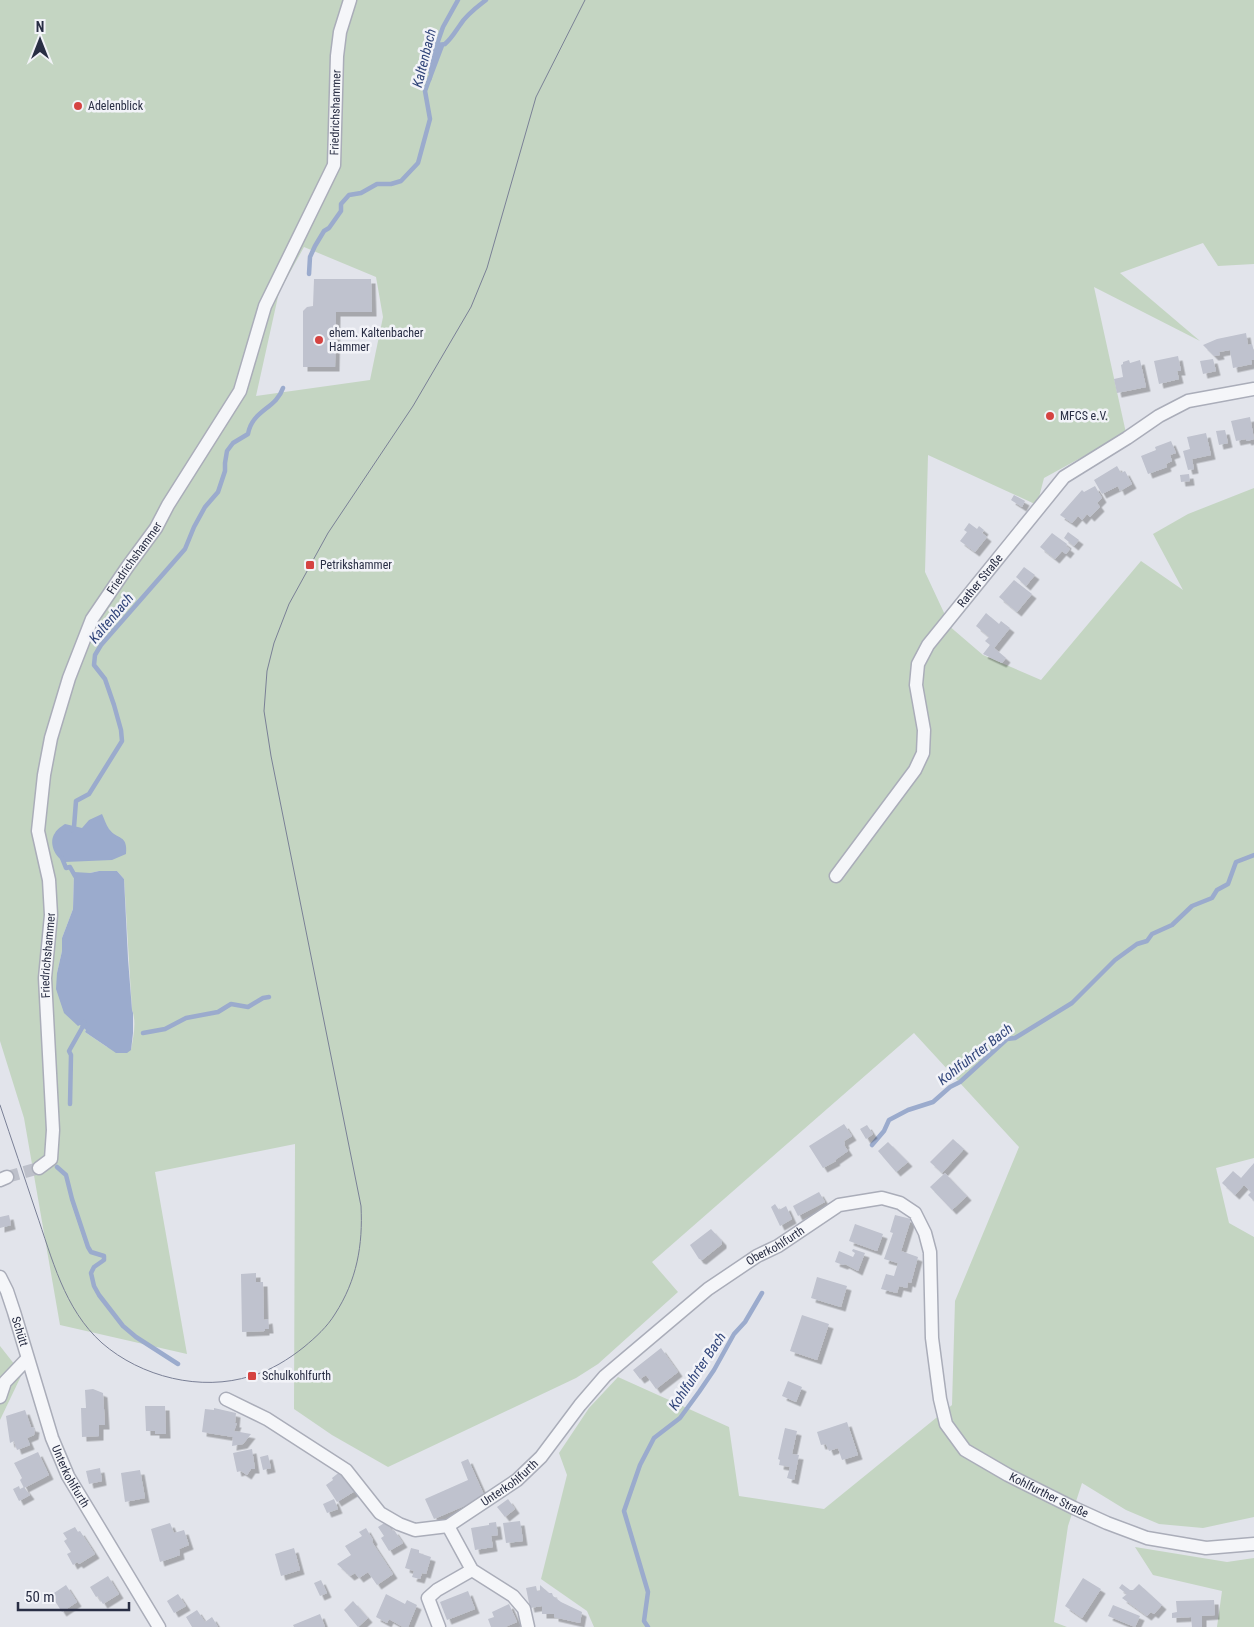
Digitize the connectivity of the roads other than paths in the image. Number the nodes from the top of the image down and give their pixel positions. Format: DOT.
graph roads {
  1 [pos="350,0"];
  2 [pos="1254,389"];
  3 [pos="836,876"];
  4 [pos="39,1168"];
  5 [pos="0,1277"];
  6 [pos="932,1338"];
  7 [pos="27,1359"];
  8 [pos="0,1397"];
  9 [pos="226,1399"];
  10 [pos="561,1429"];
  11 [pos="448,1526"];
  12 [pos="1254,1544"];
  13 [pos="472,1570"];
  14 [pos="159,1627"];
  15 [pos="439,1627"];
  16 [pos="528,1627"];
  1 -- 4 [label="street, Friedrichshammer"];
  2 -- 3 [label="street, Rather Straße"];
  5 -- 7 [label="street, Schütt"];
  6 -- 10 [label="street, Oberkohlfurth"];
  6 -- 12 [label="street, Kohlfurther Straße"];
  7 -- 8 [label="street"];
  7 -- 14 [label="street, Unterkohlfurth"];
  9 -- 11 [label="street, Unterkohlfurth"];
  10 -- 11 [label="street, Unterkohlfurth"];
  11 -- 13 [label="street"];
  13 -- 15 [label="street"];
  13 -- 16 [label="street"];
}
